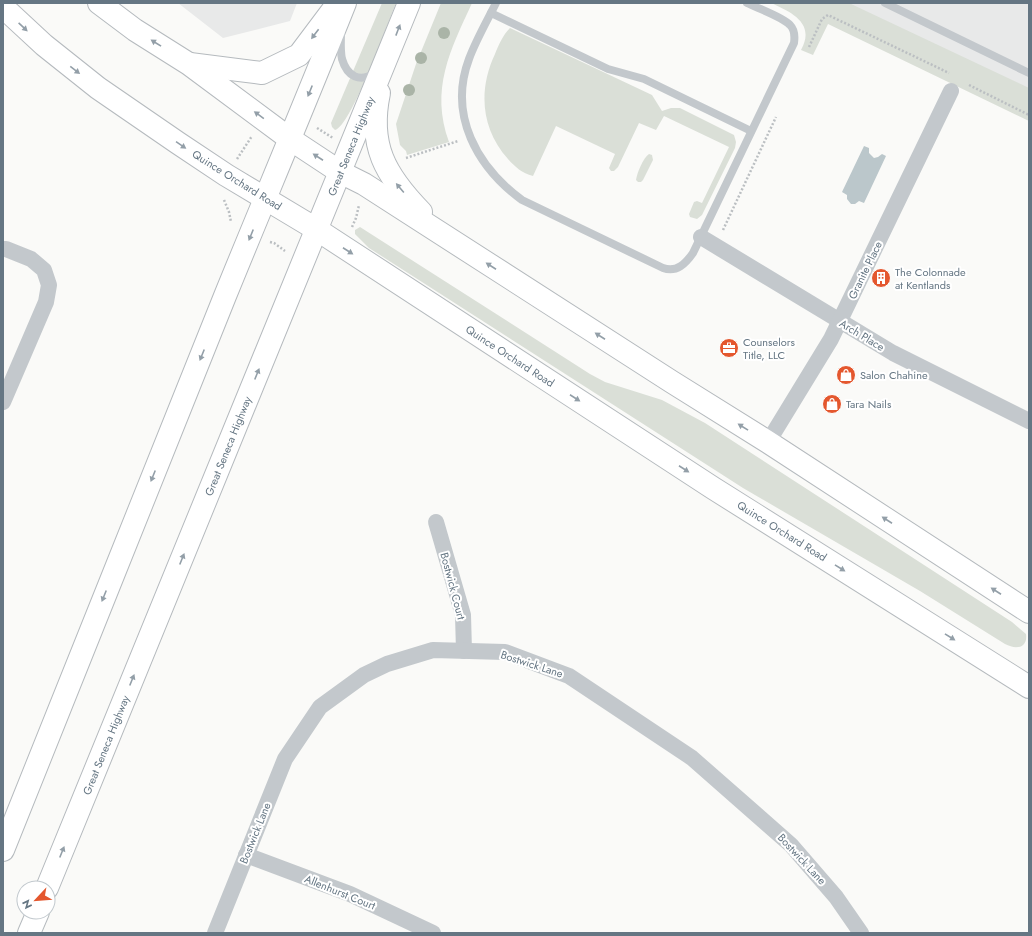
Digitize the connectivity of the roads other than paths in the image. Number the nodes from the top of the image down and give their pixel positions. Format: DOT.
graph roads {
  1 [pos="99,3"];
  2 [pos="338,3"];
  3 [pos="346,3"];
  4 [pos="409,3"];
  5 [pos="496,3"];
  6 [pos="747,3"];
  7 [pos="885,3"];
  8 [pos="3,7"];
  9 [pos="491,13"];
  10 [pos="388,56"];
  11 [pos="189,64"];
  12 [pos="1029,73"];
  13 [pos="951,91"];
  14 [pos="751,131"];
  15 [pos="290,139"];
  16 [pos="340,172"];
  17 [pos="265,199"];
  18 [pos="316,229"];
  19 [pos="701,236"];
  20 [pos="446,237"];
  21 [pos="3,249"];
  22 [pos="840,322"];
  23 [pos="3,402"];
  24 [pos="1029,421"];
  25 [pos="768,442"];
  26 [pos="436,522"];
  27 [pos="1029,612"];
  28 [pos="464,650"];
  29 [pos="1029,687"];
  30 [pos="3,850"];
  31 [pos="246,855"];
  32 [pos="50,880"];
  33 [pos="35,920"];
  34 [pos="29,933"];
  35 [pos="215,933"];
  36 [pos="433,933"];
  37 [pos="862,933"];
  11 -- 1 [label="main road, one-way"];
  2 -- 11 [label="main road, one-way"];
  3 -- 10 [label="lane"];
  3 -- 15 [label="main road, one-way"];
  10 -- 4 [label="main road, Great Seneca Highway, one-way"];
  5 -- 9 [label="lane"];
  6 -- 14 [label="lane"];
  7 -- 12 [label="lane"];
  8 -- 17 [label="main road, Quince Orchard Road, one-way"];
  9 -- 14 [label="lane"];
  9 -- 19 [label="lane"];
  10 -- 16 [label="main road, Great Seneca Highway"];
  20 -- 10 [label="main road, one-way"];
  15 -- 11 [label="main road, one-way"];
  13 -- 22 [label="street, Granite Place"];
  14 -- 19 [label="lane"];
  16 -- 15 [label="main road, one-way"];
  15 -- 17 [label="main road"];
  16 -- 18 [label="main road, Great Seneca Highway"];
  16 -- 20 [label="main road"];
  17 -- 18 [label="main road, Quince Orchard Road"];
  17 -- 30 [label="main road, one-way"];
  18 -- 29 [label="main road, Quince Orchard Road, one-way"];
  32 -- 18 [label="main road, Great Seneca Highway, one-way"];
  19 -- 22 [label="street, Arch Place"];
  25 -- 20 [label="main road, one-way"];
  21 -- 23 [label="street"];
  22 -- 24 [label="street, Arch Place"];
  22 -- 25 [label="street, Granite Place"];
  27 -- 25 [label="main road, one-way"];
  26 -- 28 [label="street, Bostwick Court"];
  28 -- 31 [label="street, Bostwick Lane"];
  28 -- 37 [label="street, Bostwick Lane"];
  31 -- 35 [label="street, Bostwick Lane"];
  31 -- 36 [label="street, Allenhurst Court"];
  33 -- 34 [label="main road"];
}
